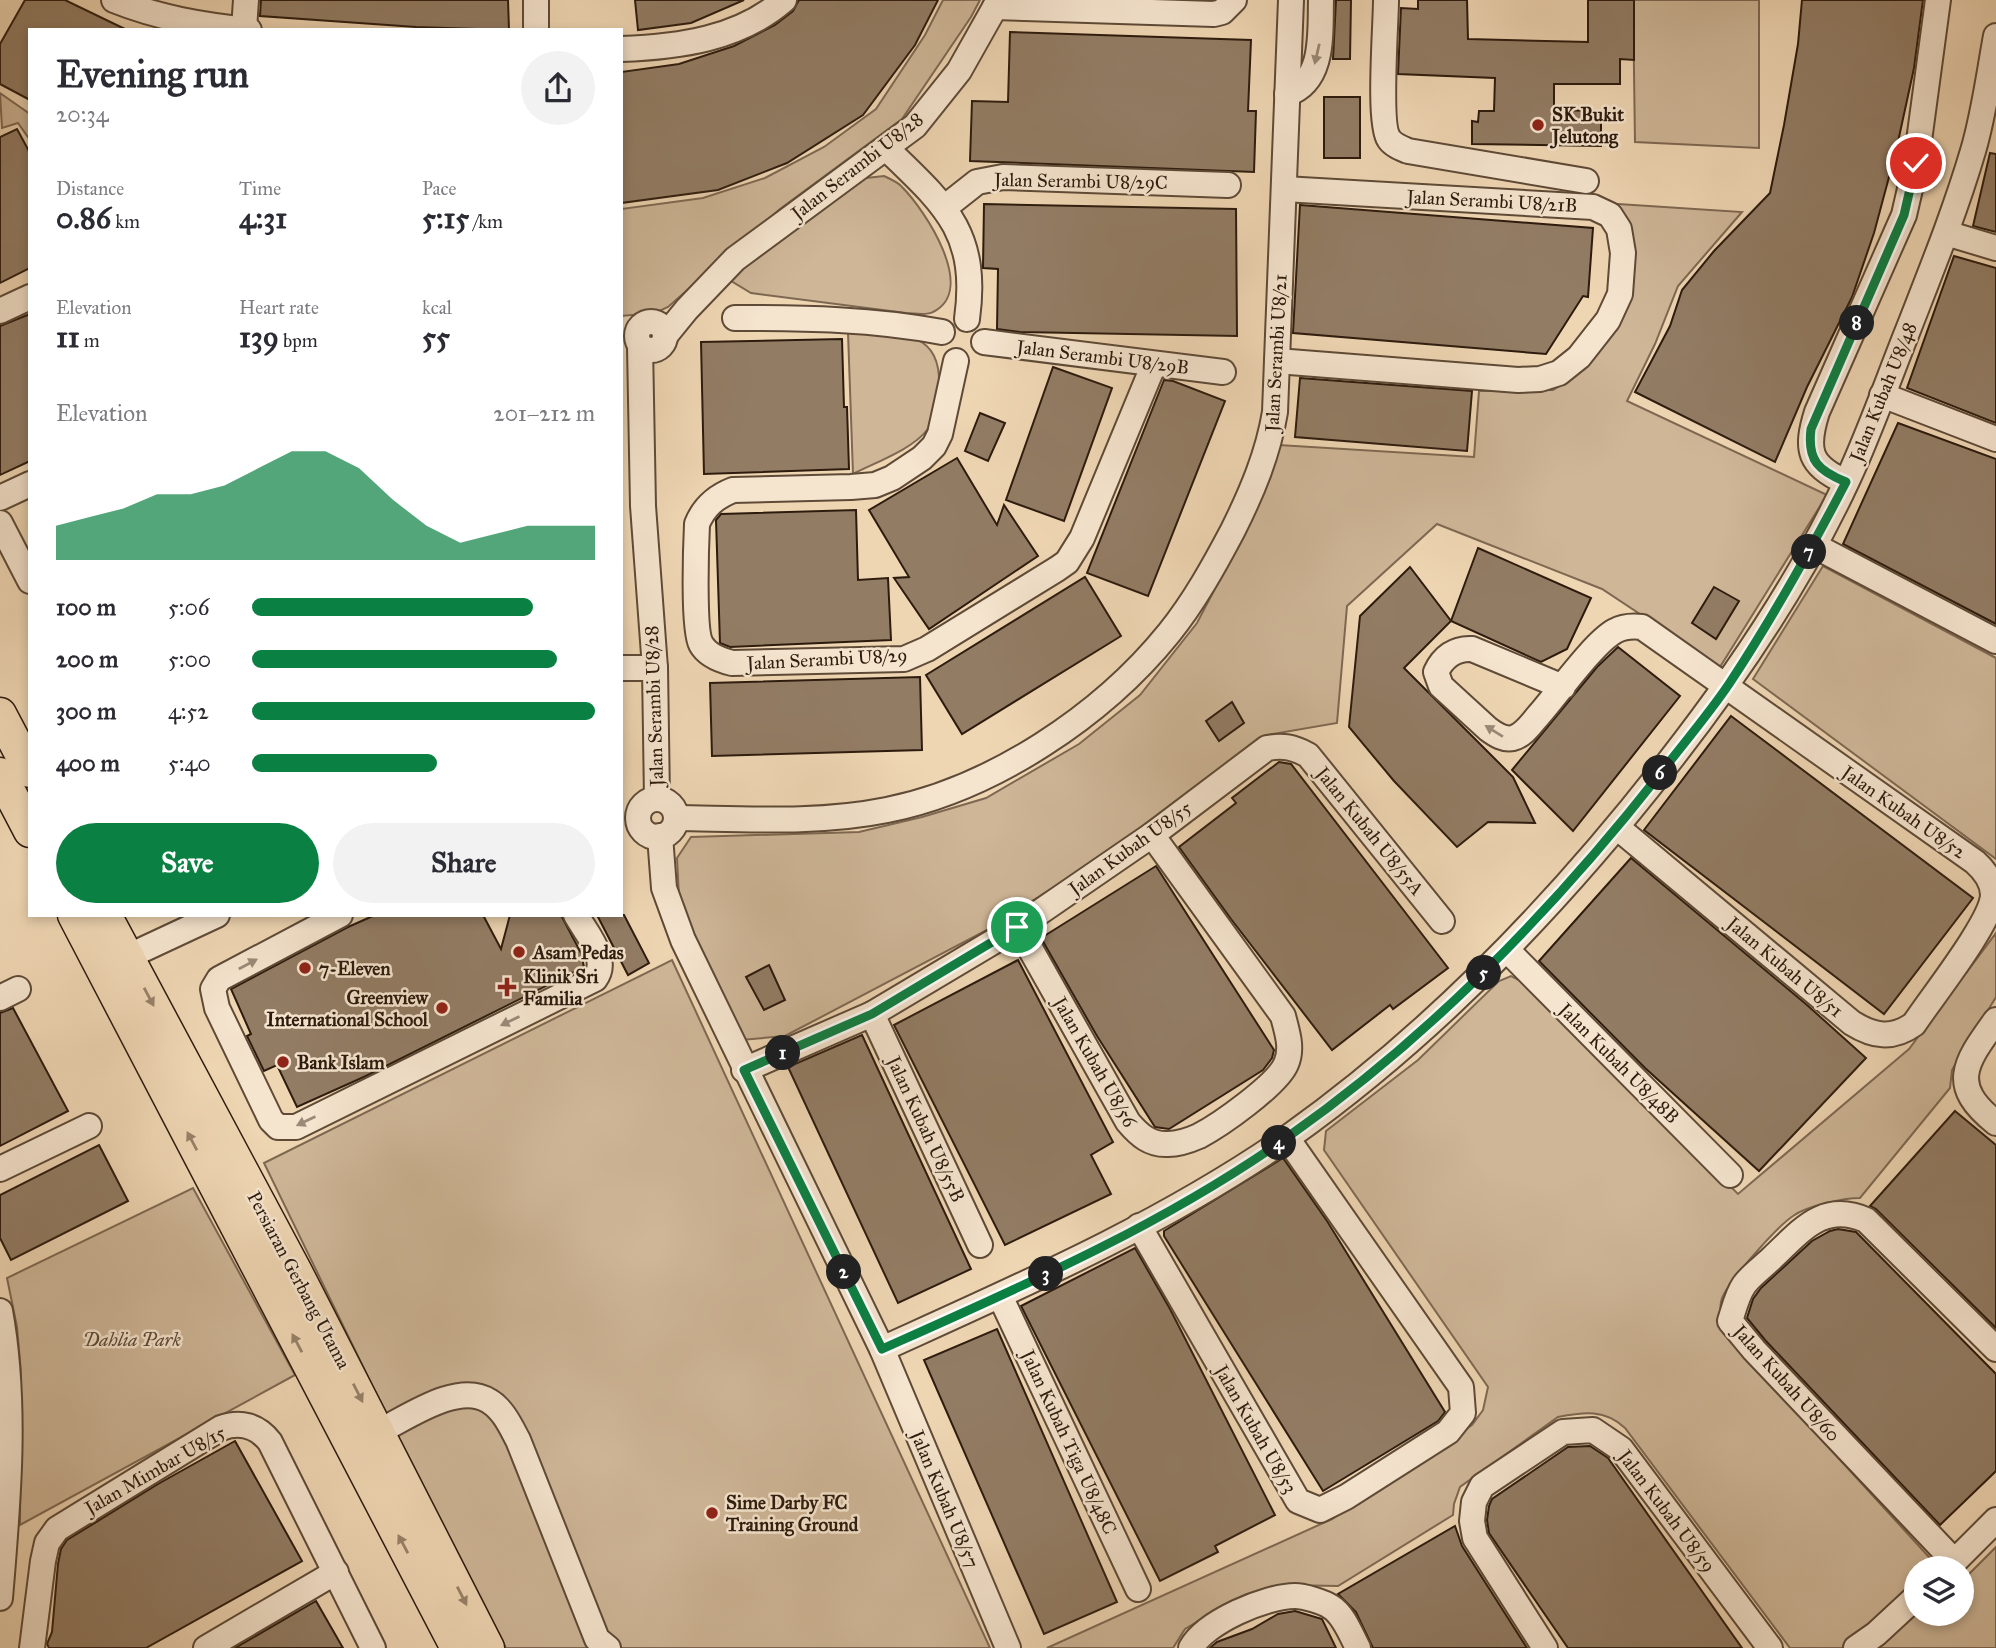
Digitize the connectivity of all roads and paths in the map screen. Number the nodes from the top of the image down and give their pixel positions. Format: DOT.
graph roads {
  1 [pos="114,0"];
  2 [pos="246,0"];
  3 [pos="536,0"];
  4 [pos="784,0"];
  5 [pos="1234,0"];
  6 [pos="1291,0"];
  7 [pos="1321,0"];
  8 [pos="1386,0"];
  9 [pos="1938,0"];
  10 [pos="997,4"];
  11 [pos="236,28"];
  12 [pos="247,28"];
  13 [pos="536,28"];
  14 [pos="1996,36"];
  15 [pos="623,49"];
  16 [pos="1993,70"];
  17 [pos="1287,94"];
  18 [pos="886,148"];
  19 [pos="1586,181"];
  20 [pos="1228,185"];
  21 [pos="1284,189"];
  22 [pos="944,208"];
  23 [pos="1946,233"];
  24 [pos="1996,248"];
  25 [pos="28,298"];
  26 [pos="0,311"];
  27 [pos="736,318"];
  28 [pos="967,319"];
  29 [pos="942,332"];
  30 [pos="643,335"];
  31 [pos="984,342"];
  32 [pos="956,361"];
  33 [pos="1277,361"];
  34 [pos="1154,364"];
  35 [pos="1223,372"];
  36 [pos="1882,395"];
  37 [pos="1996,439"];
  38 [pos="1846,482"];
  39 [pos="28,485"];
  40 [pos="0,498"];
  41 [pos="632,506"];
  42 [pos="0,523"];
  43 [pos="1813,545"];
  44 [pos="28,577"];
  45 [pos="1996,641"];
  46 [pos="623,668"];
  47 [pos="654,668"];
  48 [pos="1563,688"];
  49 [pos="1726,688"];
  50 [pos="0,714"];
  51 [pos="1253,757"];
  52 [pos="28,767"];
  53 [pos="0,774"];
  54 [pos="657,799"];
  55 [pos="630,819"];
  56 [pos="28,827"];
  57 [pos="668,827"];
  58 [pos="1618,828"];
  59 [pos="1153,835"];
  60 [pos="76,917"];
  61 [pos="105,917"];
  62 [pos="213,917"];
  63 [pos="336,917"];
  64 [pos="577,917"];
  65 [pos="1442,921"];
  66 [pos="1017,927"];
  67 [pos="1507,950"];
  68 [pos="115,963"];
  69 [pos="1949,973"];
  70 [pos="872,1014"];
  71 [pos="1996,1020"];
  72 [pos="744,1070"];
  73 [pos="1996,1124"];
  74 [pos="89,1126"];
  75 [pos="1287,1138"];
  76 [pos="0,1169"];
  77 [pos="1730,1175"];
  78 [pos="1139,1226"];
  79 [pos="980,1245"];
  80 [pos="1000,1296"];
  81 [pos="0,1311"];
  82 [pos="882,1349"];
  83 [pos="1996,1349"];
  84 [pos="378,1433"];
  85 [pos="1996,1520"];
  86 [pos="2,1539"];
  87 [pos="1943,1556"];
  88 [pos="1960,1556"];
  89 [pos="336,1572"];
  90 [pos="1138,1589"];
  91 [pos="0,1598"];
  92 [pos="1904,1608"];
  93 [pos="600,1645"];
  94 [pos="32,1648"];
  95 [pos="206,1648"];
  96 [pos="373,1648"];
  97 [pos="457,1648"];
  98 [pos="488,1648"];
  99 [pos="1009,1648"];
  100 [pos="1191,1648"];
  101 [pos="1358,1648"];
  102 [pos="1545,1648"];
  103 [pos="1770,1648"];
  104 [pos="1856,1648"];
  1 -- 11 [label="street"];
  2 -- 12 [label="street"];
  3 -- 13 [label="street"];
  4 -- 15 [label="street"];
  5 -- 10 [label="street"];
  6 -- 17 [label="street, Jalan Serambi U8/21"];
  7 -- 17 [label="street, one-way"];
  8 -- 19 [label="street"];
  9 -- 38 [label="street"];
  10 -- 18 [label="street, Jalan Serambi U8/28"];
  14 -- 16 [label="street, Jalan Kubah U8/48"];
  16 -- 23 [label="street, Jalan Kubah U8/48"];
  17 -- 21 [label="street, Jalan Serambi U8/21"];
  18 -- 22 [label="street"];
  18 -- 30 [label="street, Jalan Serambi U8/28"];
  20 -- 22 [label="street, Jalan Serambi U8/29C"];
  21 -- 33 [label="street, Jalan Serambi U8/21"];
  21 -- 33 [label="street, Jalan Serambi U8/21B"];
  22 -- 28 [label="street"];
  23 -- 24 [label="street"];
  23 -- 36 [label="street, Jalan Kubah U8/48"];
  25 -- 26 [label="street"];
  27 -- 29 [label="street"];
  28 -- 29 [label="street"];
  28 -- 31 [label="street"];
  29 -- 32 [label="street"];
  30 -- 41 [label="street, Jalan Serambi U8/28"];
  31 -- 32 [label="street"];
  31 -- 34 [label="street, Jalan Serambi U8/29B"];
  32 -- 34 [label="street, Jalan Serambi U8/29"];
  33 -- 57 [label="street, Jalan Serambi U8/21"];
  34 -- 35 [label="street, Jalan Serambi U8/29B"];
  36 -- 37 [label="street"];
  36 -- 38 [label="street, Jalan Kubah U8/48"];
  38 -- 43 [label="street, Jalan Kubah U8/48"];
  39 -- 40 [label="street"];
  41 -- 47 [label="street, Jalan Serambi U8/28"];
  42 -- 44 [label="street"];
  43 -- 45 [label="street"];
  43 -- 49 [label="street, Jalan Kubah U8/48"];
  46 -- 47 [label="street"];
  47 -- 54 [label="street, Jalan Serambi U8/28"];
  48 -- 48 [label="street, Jalan Kubah U8/52, one-way"];
  48 -- 49 [label="street, Jalan Kubah U8/52"];
  49 -- 58 [label="street, Jalan Kubah U8/48"];
  49 -- 69 [label="street, Jalan Kubah U8/52"];
  50 -- 52 [label="main road"];
  51 -- 59 [label="street, Jalan Kubah U8/55"];
  51 -- 65 [label="street, Jalan Kubah U8/55A"];
  53 -- 56 [label="main road"];
  54 -- 55 [label="street"];
  54 -- 57 [label="street"];
  55 -- 57 [label="street"];
  57 -- 72 [label="street, Jalan Kubah U8/57"];
  58 -- 67 [label="street, Jalan Kubah U8/48"];
  58 -- 69 [label="street, Jalan Kubah U8/51"];
  59 -- 66 [label="street, Jalan Kubah U8/55"];
  59 -- 66 [label="street, Jalan Kubah U8/56"];
  60 -- 68 [label="main road, Persiaran Gerbang Utama"];
  61 -- 68 [label="main road, Persiaran Gerbang Utama"];
  62 -- 68 [label="street"];
  64 -- 63 [label="street, one-way"];
  66 -- 70 [label="street, Jalan Kubah U8/55"];
  67 -- 75 [label="street, Jalan Kubah U8/48"];
  67 -- 77 [label="street, Jalan Kubah U8/48B"];
  68 -- 84 [label="main road, Persiaran Gerbang Utama, one-way"];
  97 -- 68 [label="main road, Persiaran Gerbang Utama, one-way"];
  70 -- 72 [label="street, Jalan Kubah U8/55"];
  70 -- 79 [label="street, Jalan Kubah U8/55B"];
  71 -- 73 [label="street"];
  72 -- 82 [label="street, Jalan Kubah U8/57"];
  74 -- 76 [label="street"];
  75 -- 78 [label="street, Jalan Kubah U8/48"];
  75 -- 78 [label="street, Jalan Kubah U8/53"];
  78 -- 80 [label="street, Jalan Kubah U8/48"];
  80 -- 82 [label="street, Jalan Kubah U8/48"];
  80 -- 90 [label="street, Jalan Kubah Tiga U8/48C"];
  81 -- 86 [label="street"];
  82 -- 99 [label="street, Jalan Kubah U8/57"];
  83 -- 87 [label="street, Jalan Kubah U8/60"];
  84 -- 93 [label="street"];
  84 -- 98 [label="main road, Persiaran Gerbang Utama, one-way"];
  85 -- 88 [label="street"];
  86 -- 91 [label="street"];
  89 -- 94 [label="street, Jalan Mimbar U8/15"];
  89 -- 95 [label="street"];
  89 -- 96 [label="street, Jalan Mimbar U8/15"];
  92 -- 104 [label="street"];
  100 -- 101 [label="street"];
  102 -- 103 [label="street, Jalan Kubah U8/59"];
}
